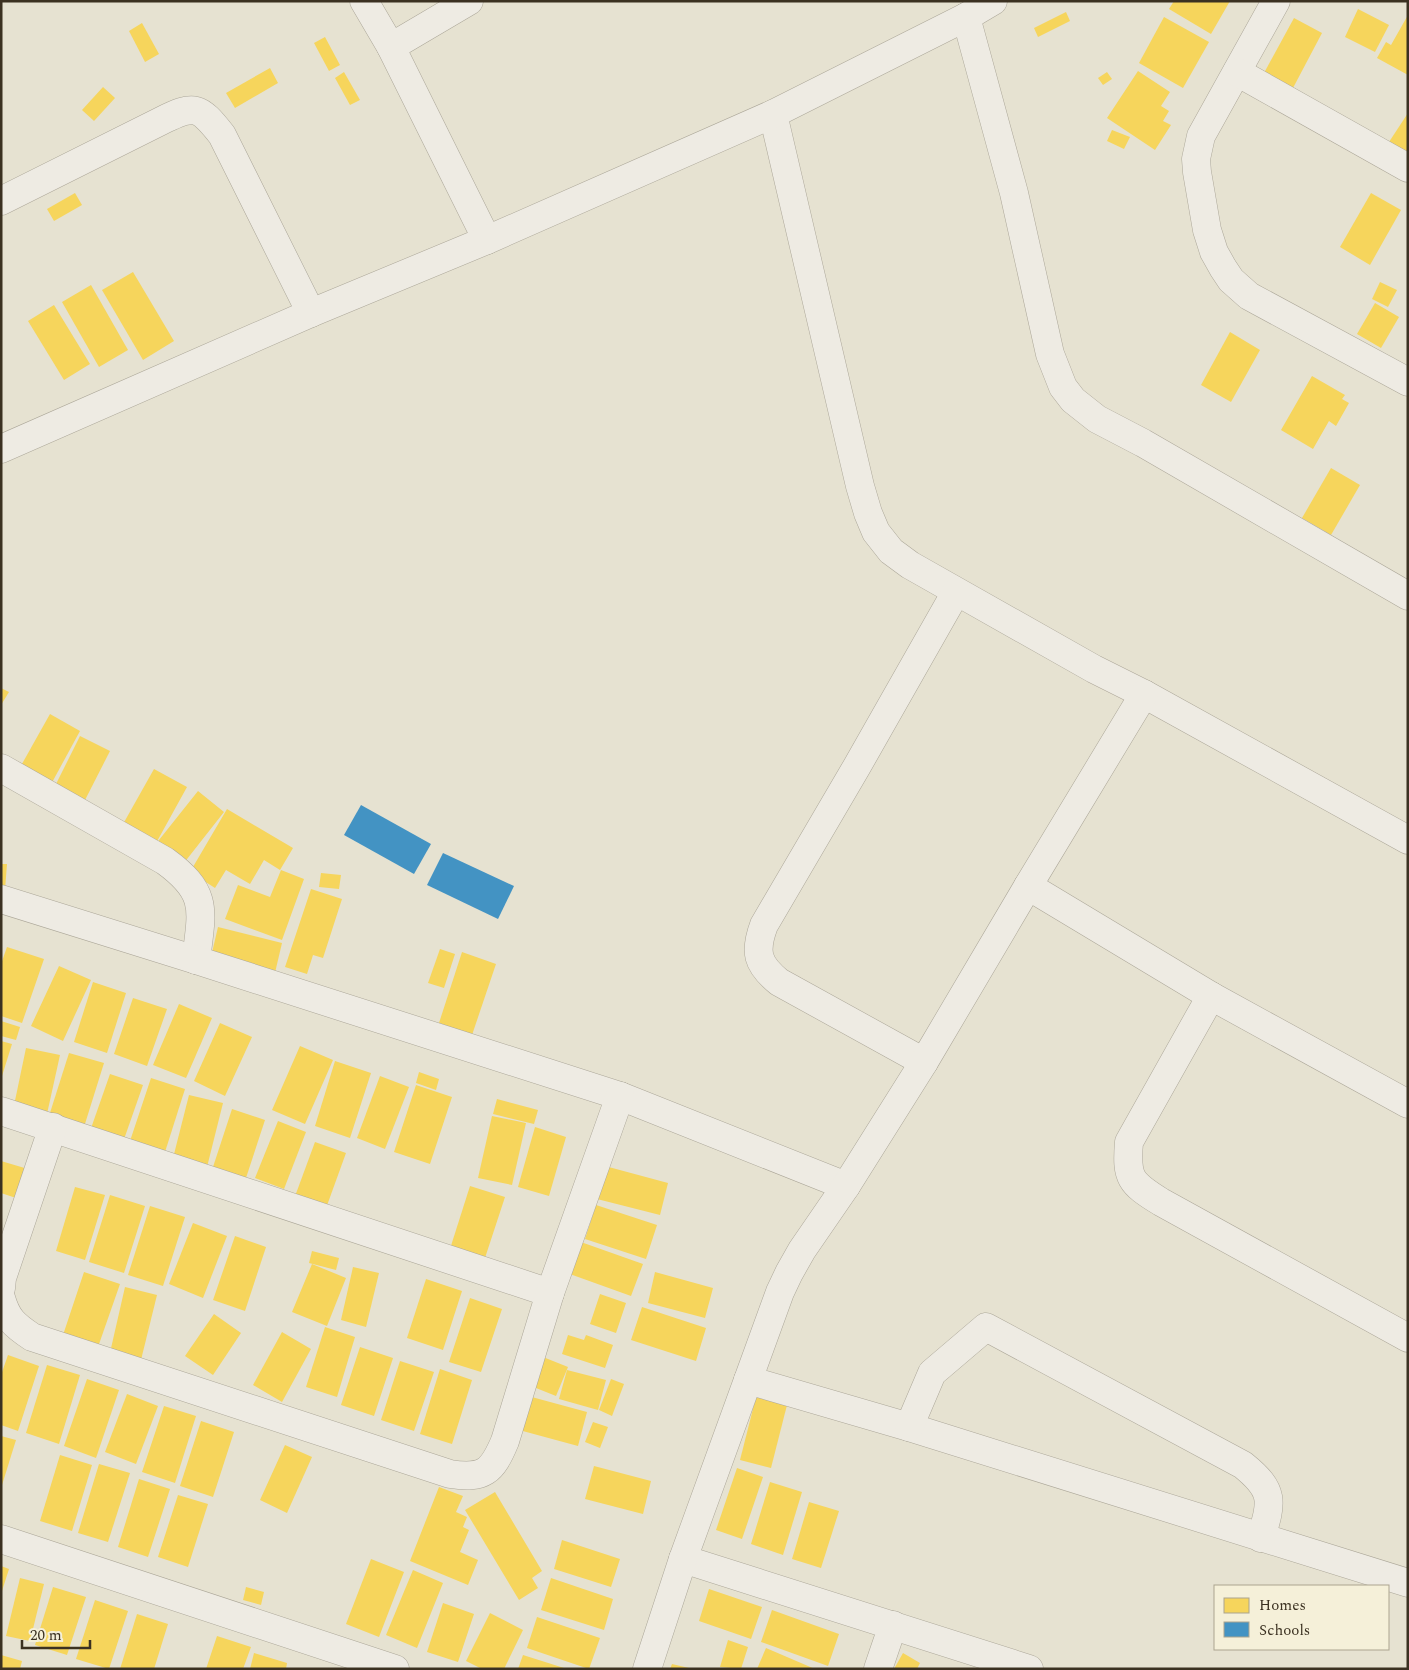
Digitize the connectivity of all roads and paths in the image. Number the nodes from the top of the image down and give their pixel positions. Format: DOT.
graph roads {
  1 [pos="364,1"];
  2 [pos="469,1"];
  3 [pos="993,1"];
  4 [pos="1276,1"];
  5 [pos="966,17"];
  6 [pos="391,47"];
  7 [pos="1237,72"];
  8 [pos="773,114"];
  9 [pos="1408,168"];
  10 [pos="1,201"];
  11 [pos="487,240"];
  12 [pos="312,313"];
  13 [pos="1408,382"];
  14 [pos="1,449"];
  15 [pos="956,592"];
  16 [pos="1408,596"];
  17 [pos="1144,694"];
  18 [pos="1,768"];
  19 [pos="1408,840"];
  20 [pos="1028,886"];
  21 [pos="1,899"];
  22 [pos="196,960"];
  23 [pos="1211,996"];
  24 [pos="924,1062"];
  25 [pos="620,1096"];
  26 [pos="1408,1104"];
  27 [pos="1,1111"];
  28 [pos="53,1127"];
  29 [pos="846,1186"];
  30 [pos="1,1288"];
  31 [pos="550,1293"];
  32 [pos="1,1298"];
  33 [pos="1408,1338"];
  34 [pos="748,1380"];
  35 [pos="909,1427"];
  36 [pos="1261,1538"];
  37 [pos="1,1539"];
  38 [pos="683,1559"];
  39 [pos="1408,1583"];
  40 [pos="893,1624"];
  41 [pos="395,1669"];
  42 [pos="647,1669"];
  43 [pos="878,1669"];
  44 [pos="1029,1669"];
  1 -- 6 [label="street"];
  2 -- 6 [label="street"];
  3 -- 5 [label="street"];
  4 -- 7 [label="street"];
  5 -- 8 [label="street"];
  5 -- 16 [label="street"];
  6 -- 11 [label="street"];
  7 -- 9 [label="street"];
  7 -- 13 [label="street"];
  8 -- 11 [label="street"];
  8 -- 15 [label="street"];
  10 -- 12 [label="street"];
  11 -- 12 [label="street"];
  12 -- 14 [label="street"];
  15 -- 17 [label="street"];
  15 -- 24 [label="street"];
  17 -- 19 [label="street"];
  17 -- 20 [label="street"];
  18 -- 22 [label="street"];
  20 -- 23 [label="street"];
  20 -- 24 [label="street"];
  21 -- 22 [label="street"];
  22 -- 25 [label="street"];
  23 -- 26 [label="street"];
  23 -- 33 [label="street"];
  24 -- 29 [label="street"];
  25 -- 29 [label="street"];
  25 -- 31 [label="street"];
  27 -- 28 [label="street"];
  28 -- 30 [label="street"];
  28 -- 31 [label="street"];
  29 -- 34 [label="street"];
  31 -- 32 [label="street"];
  34 -- 35 [label="street"];
  34 -- 38 [label="street"];
  35 -- 36 [label="street"];
  35 -- 36 [label="street"];
  36 -- 39 [label="street"];
  37 -- 41 [label="street"];
  38 -- 40 [label="street"];
  38 -- 42 [label="street"];
  40 -- 43 [label="street"];
  40 -- 44 [label="street"];
}
